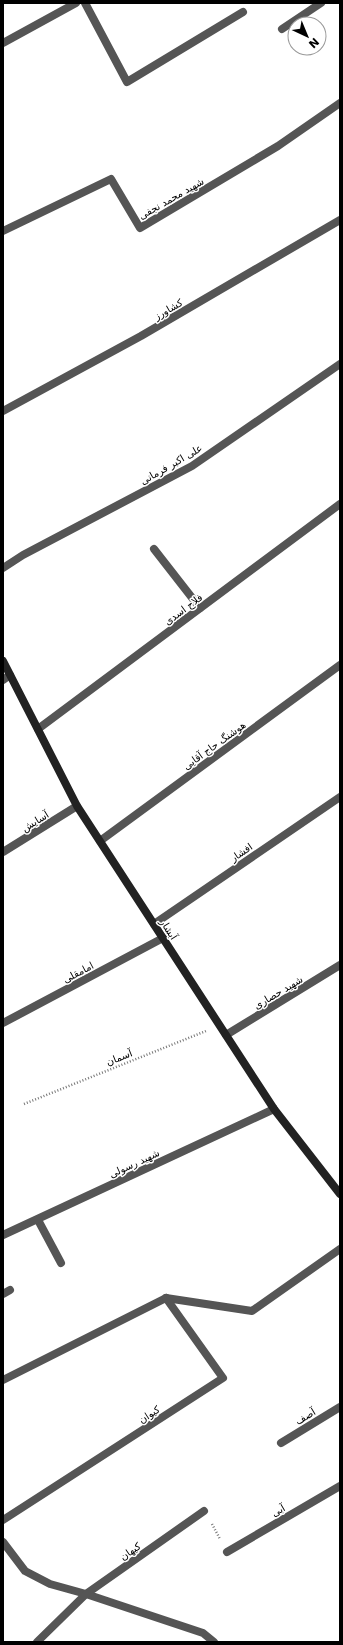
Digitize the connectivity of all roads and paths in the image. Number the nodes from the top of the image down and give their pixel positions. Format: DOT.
graph roads {
  1 [pos="76,3"];
  2 [pos="85,3"];
  3 [pos="320,3"];
  4 [pos="244,12"];
  5 [pos="282,29"];
  6 [pos="3,43"];
  7 [pos="340,103"];
  8 [pos="340,220"];
  9 [pos="3,231"];
  10 [pos="340,364"];
  11 [pos="3,411"];
  12 [pos="340,504"];
  13 [pos="154,549"];
  14 [pos="3,568"];
  15 [pos="200,608"];
  16 [pos="3,661"];
  17 [pos="340,665"];
  18 [pos="10,675"];
  19 [pos="3,680"];
  20 [pos="38,729"];
  21 [pos="340,797"];
  22 [pos="77,806"];
  23 [pos="100,841"];
  24 [pos="3,852"];
  25 [pos="154,924"];
  26 [pos="163,938"];
  27 [pos="340,965"];
  28 [pos="3,1023"];
  29 [pos="220,1026"];
  30 [pos="226,1035"];
  31 [pos="24,1104"];
  32 [pos="274,1109"];
  33 [pos="340,1194"];
  34 [pos="38,1220"];
  35 [pos="3,1235"];
  36 [pos="340,1249"];
  37 [pos="61,1263"];
  38 [pos="166,1298"];
  39 [pos="3,1380"];
  40 [pos="340,1407"];
  41 [pos="281,1443"];
  42 [pos="340,1486"];
  43 [pos="204,1511"];
  44 [pos="3,1520"];
  45 [pos="3,1542"];
  46 [pos="227,1552"];
  47 [pos="86,1594"];
  48 [pos="37,1642"];
  49 [pos="214,1642"];
  1 -- 6 [label="street"];
  2 -- 4 [label="street"];
  3 -- 5 [label="street"];
  7 -- 9 [label="street, شهید محمد نجفی"];
  8 -- 11 [label="street, کشاورز"];
  10 -- 14 [label="street, علی اکبر فرمانی"];
  12 -- 15 [label="street, فلاح اسدی"];
  13 -- 15 [label="street"];
  15 -- 20 [label="street, فلاح اسدی"];
  16 -- 18 [label="street, آبشار"];
  17 -- 23 [label="street, هوشنگ حاج آقایی"];
  18 -- 19 [label="street"];
  18 -- 20 [label="street, آبشار"];
  20 -- 22 [label="street, آبشار"];
  21 -- 25 [label="street, افشار"];
  22 -- 23 [label="street, آبشار"];
  22 -- 24 [label="street, آسایش"];
  23 -- 25 [label="street, آبشار"];
  25 -- 26 [label="street, آبشار"];
  26 -- 28 [label="street, امامقلی"];
  26 -- 29 [label="street, آبشار"];
  27 -- 30 [label="street, شهید حصاری"];
  29 -- 30 [label="street, آبشار"];
  29 -- 31 [label="path, آسمان"];
  30 -- 32 [label="street, آبشار"];
  32 -- 33 [label="street, آبشار"];
  32 -- 34 [label="street, شهید رسولی"];
  34 -- 35 [label="street, شهید رسولی"];
  34 -- 37 [label="street"];
  36 -- 38 [label="street"];
  38 -- 39 [label="street"];
  38 -- 44 [label="street, کیوان"];
  40 -- 41 [label="street, آصف"];
  42 -- 46 [label="street, آبی"];
  43 -- 46 [label="path"];
  43 -- 47 [label="street, کیهان"];
  45 -- 47 [label="street"];
  47 -- 48 [label="street, کیهان"];
  47 -- 49 [label="street"];
}
